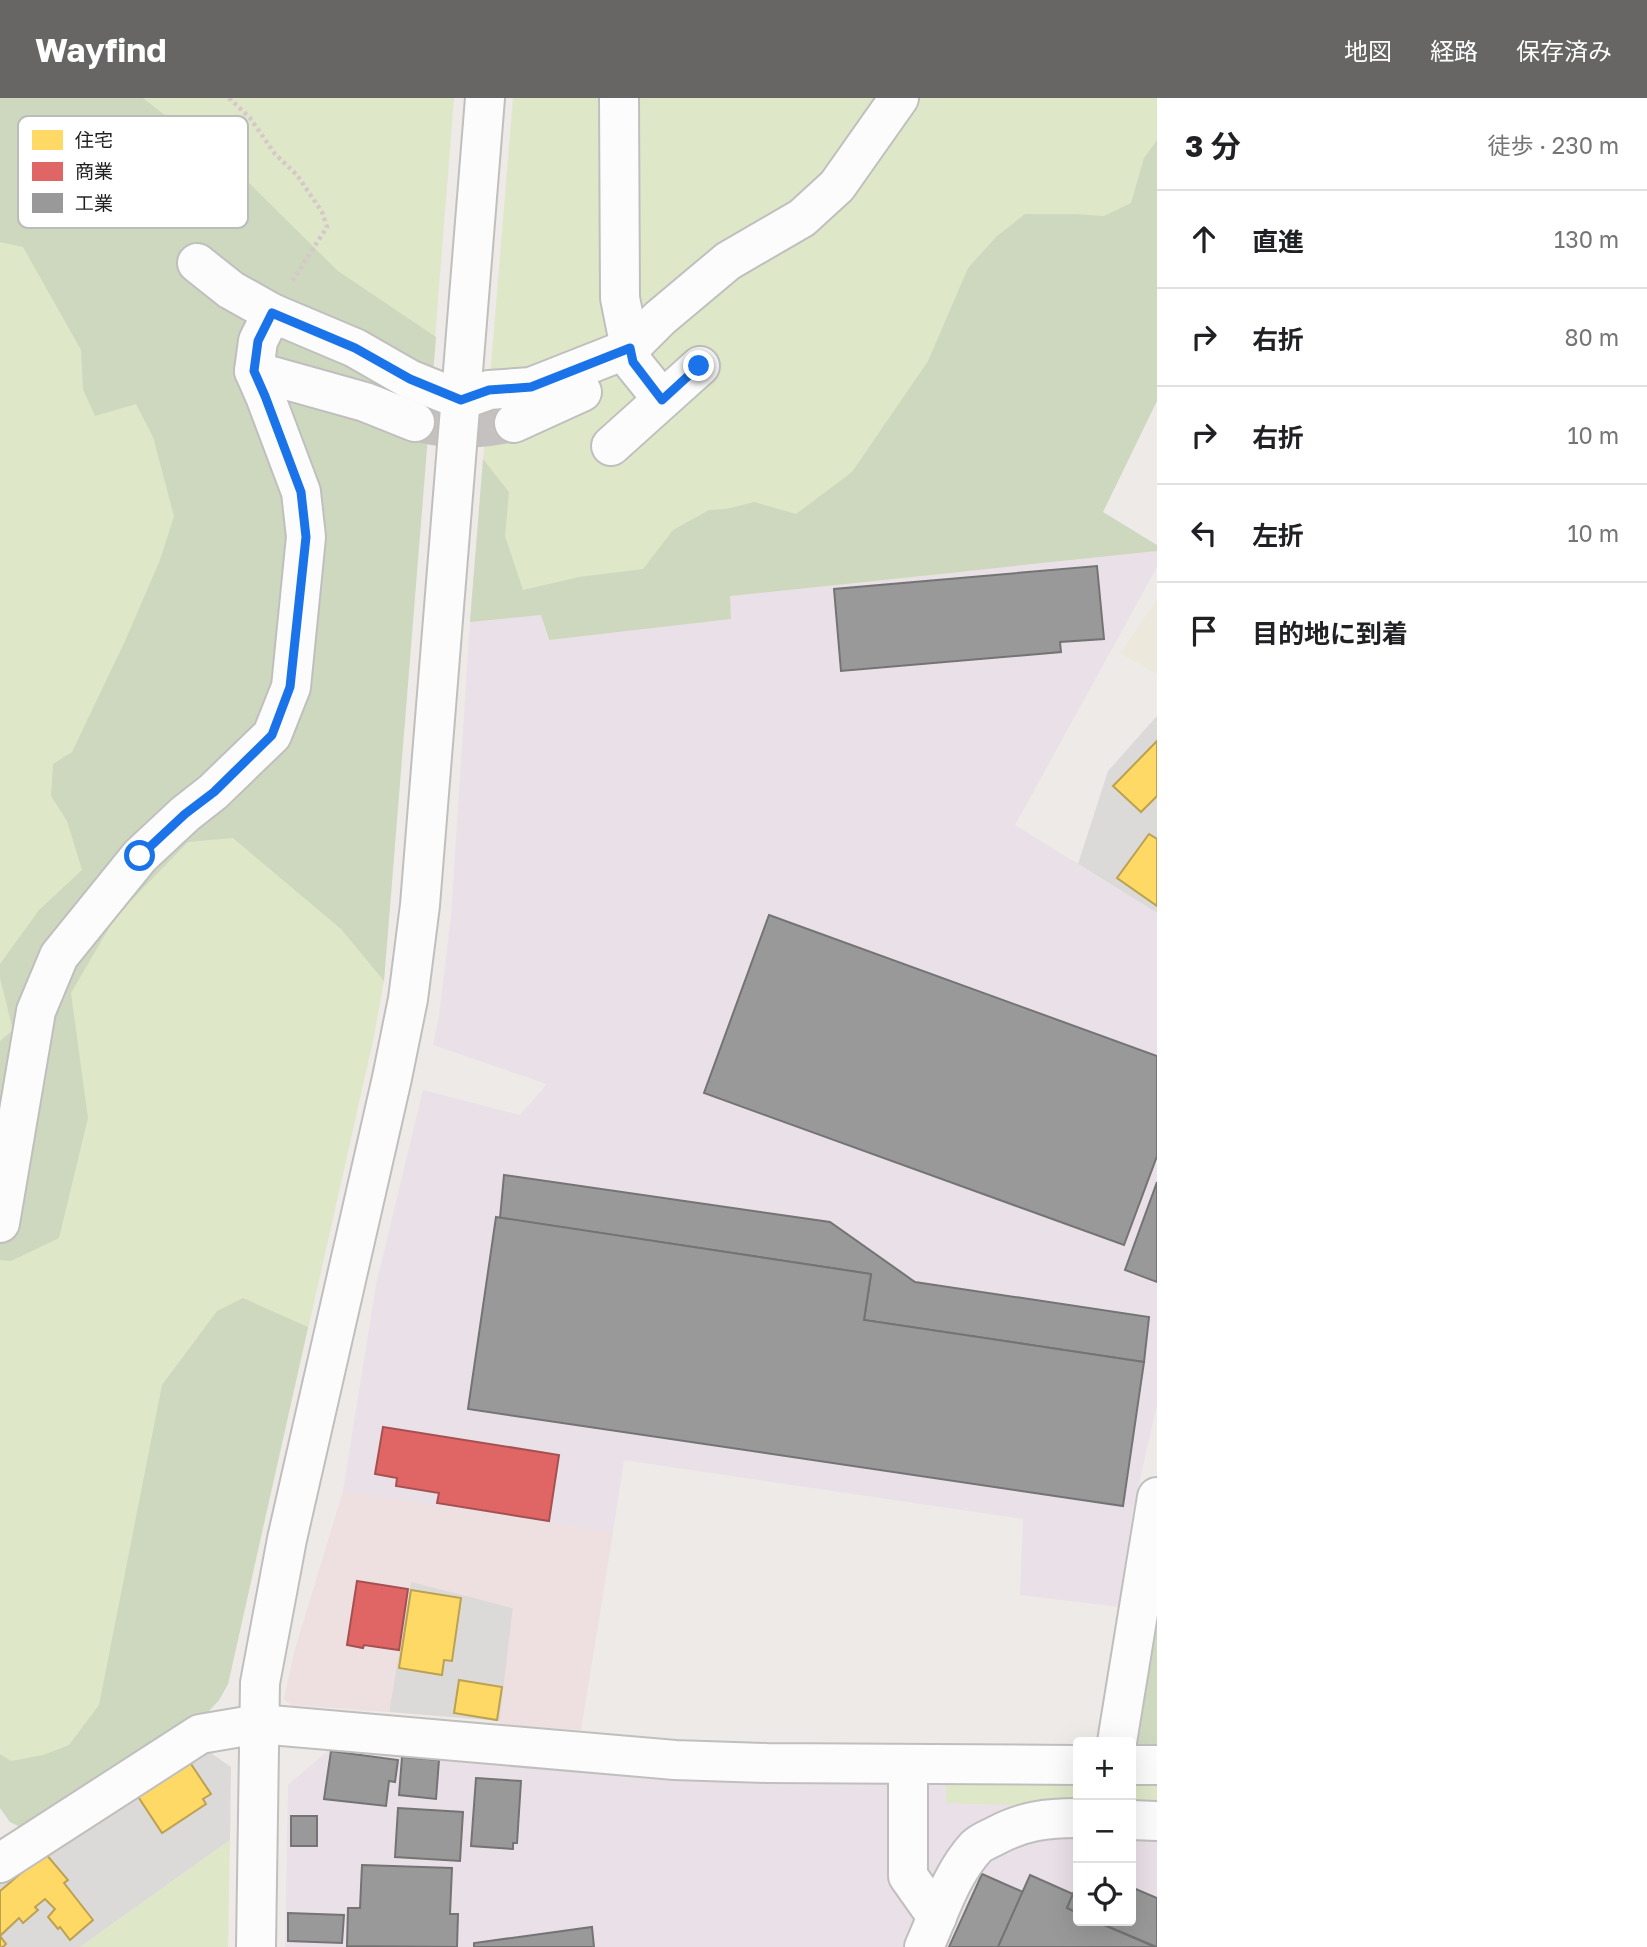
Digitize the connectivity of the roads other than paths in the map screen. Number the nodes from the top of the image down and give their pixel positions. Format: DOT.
graph roads {
  1 [pos="485,98"];
  2 [pos="620,98"];
  3 [pos="900,98"];
  4 [pos="197,263"];
  5 [pos="272,313"];
  6 [pos="632,355"];
  7 [pos="699,366"];
  8 [pos="254,371"];
  9 [pos="461,400"];
  10 [pos="662,400"];
  11 [pos="415,422"];
  12 [pos="514,423"];
  13 [pos="611,446"];
  14 [pos="0,1223"];
  15 [pos="1157,1497"];
  16 [pos="259,1724"];
  17 [pos="1118,1737"];
  18 [pos="908,1764"];
  19 [pos="1073,1765"];
  20 [pos="1157,1765"];
  21 [pos="1136,1766"];
  22 [pos="1073,1818"];
  23 [pos="1136,1820"];
  24 [pos="1157,1821"];
  25 [pos="5,1850"];
  26 [pos="930,1932"];
  27 [pos="256,1947"];
  1 -- 9 [label="street"];
  2 -- 6 [label="street"];
  3 -- 6 [label="street"];
  4 -- 5 [label="street"];
  5 -- 8 [label="street"];
  5 -- 9 [label="street"];
  6 -- 9 [label="street"];
  6 -- 10 [label="street"];
  6 -- 12 [label="street"];
  7 -- 10 [label="street"];
  8 -- 11 [label="street"];
  8 -- 14 [label="street"];
  9 -- 16 [label="street"];
  10 -- 13 [label="street"];
  15 -- 17 [label="street"];
  16 -- 18 [label="street"];
  16 -- 25 [label="street"];
  16 -- 27 [label="street"];
  18 -- 19 [label="street"];
  18 -- 26 [label="street"];
  20 -- 21 [label="street"];
  22 -- 26 [label="street"];
  23 -- 24 [label="street"];
}
